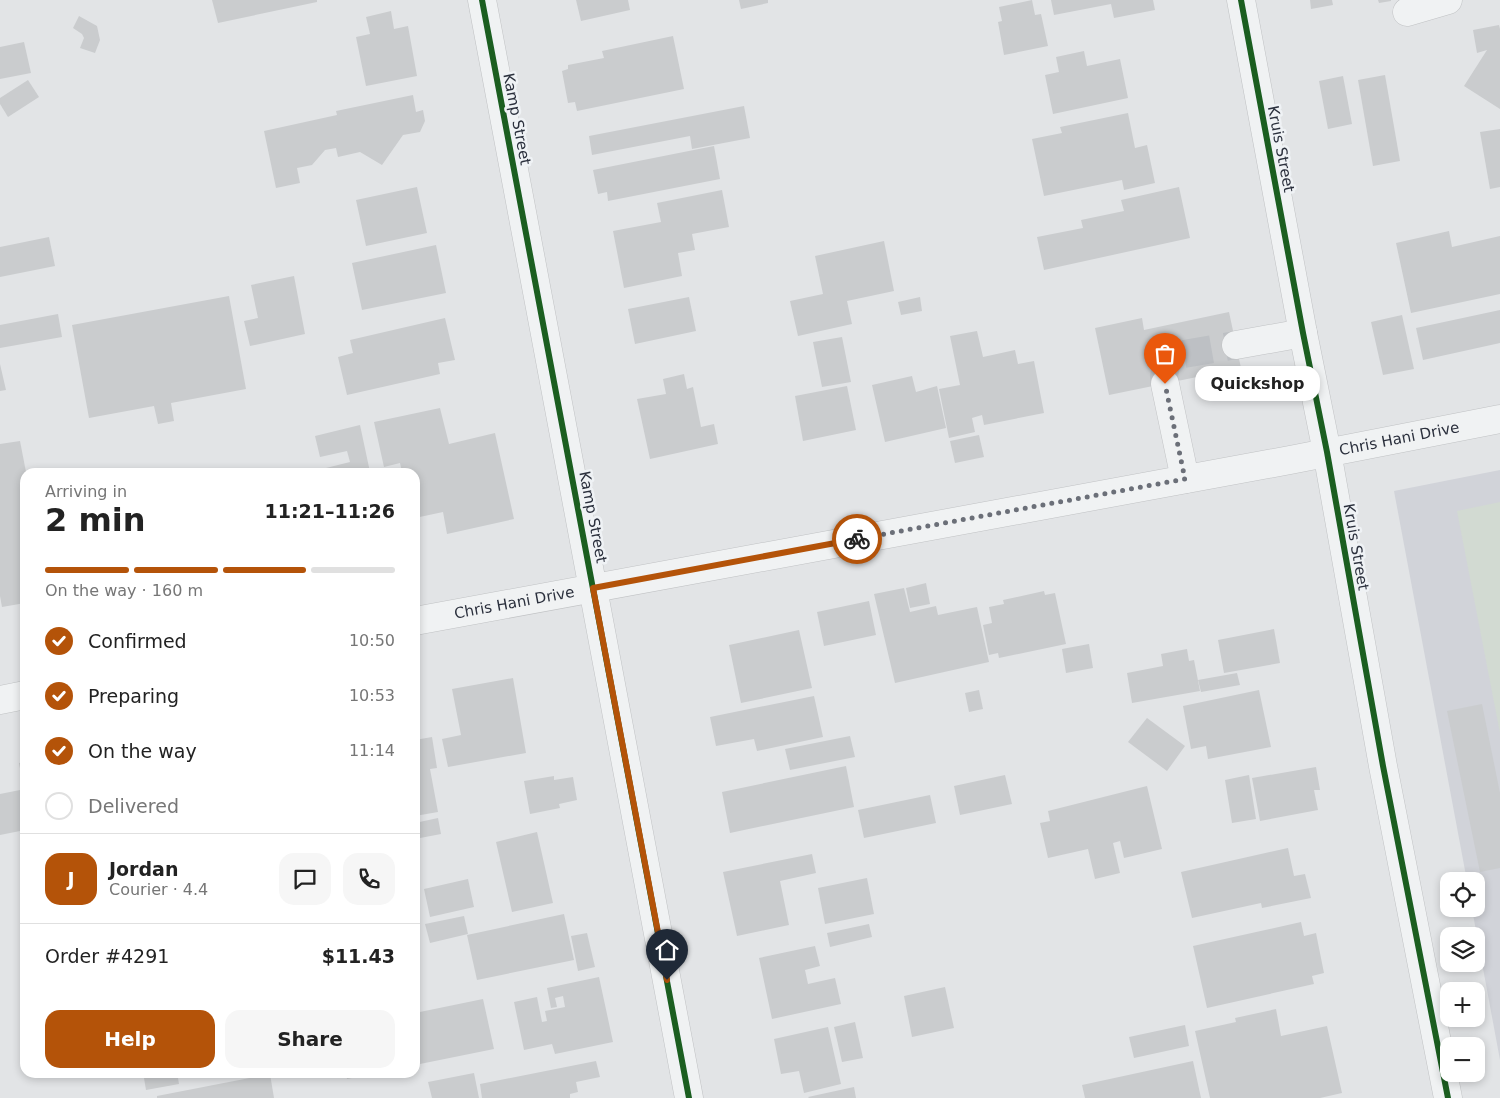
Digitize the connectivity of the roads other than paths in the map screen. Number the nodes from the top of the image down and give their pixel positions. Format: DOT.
graph roads {
  1 [pos="482,0"];
  2 [pos="1241,0"];
  3 [pos="1448,0"];
  4 [pos="1407,12"];
  5 [pos="1302,334"];
  6 [pos="1236,345"];
  7 [pos="1165,384"];
  8 [pos="1500,419"];
  9 [pos="1327,452"];
  10 [pos="1185,479"];
  11 [pos="593,588"];
  12 [pos="420,620"];
  13 [pos="20,696"];
  14 [pos="0,700"];
  15 [pos="689,1098"];
  16 [pos="1448,1098"];
  1 -- 11 [label="street, Kamp Street"];
  2 -- 5 [label="street, Kruis Street"];
  3 -- 4 [label="street"];
  5 -- 6 [label="street"];
  5 -- 9 [label="street, Kruis Street"];
  7 -- 10 [label="street"];
  8 -- 9 [label="street, Chris Hani Drive"];
  9 -- 10 [label="street, Chris Hani Drive"];
  9 -- 16 [label="street, Kruis Street"];
  10 -- 11 [label="street, Chris Hani Drive"];
  11 -- 12 [label="street, Chris Hani Drive"];
  11 -- 15 [label="street, Kamp Street"];
  13 -- 14 [label="street"];
}
